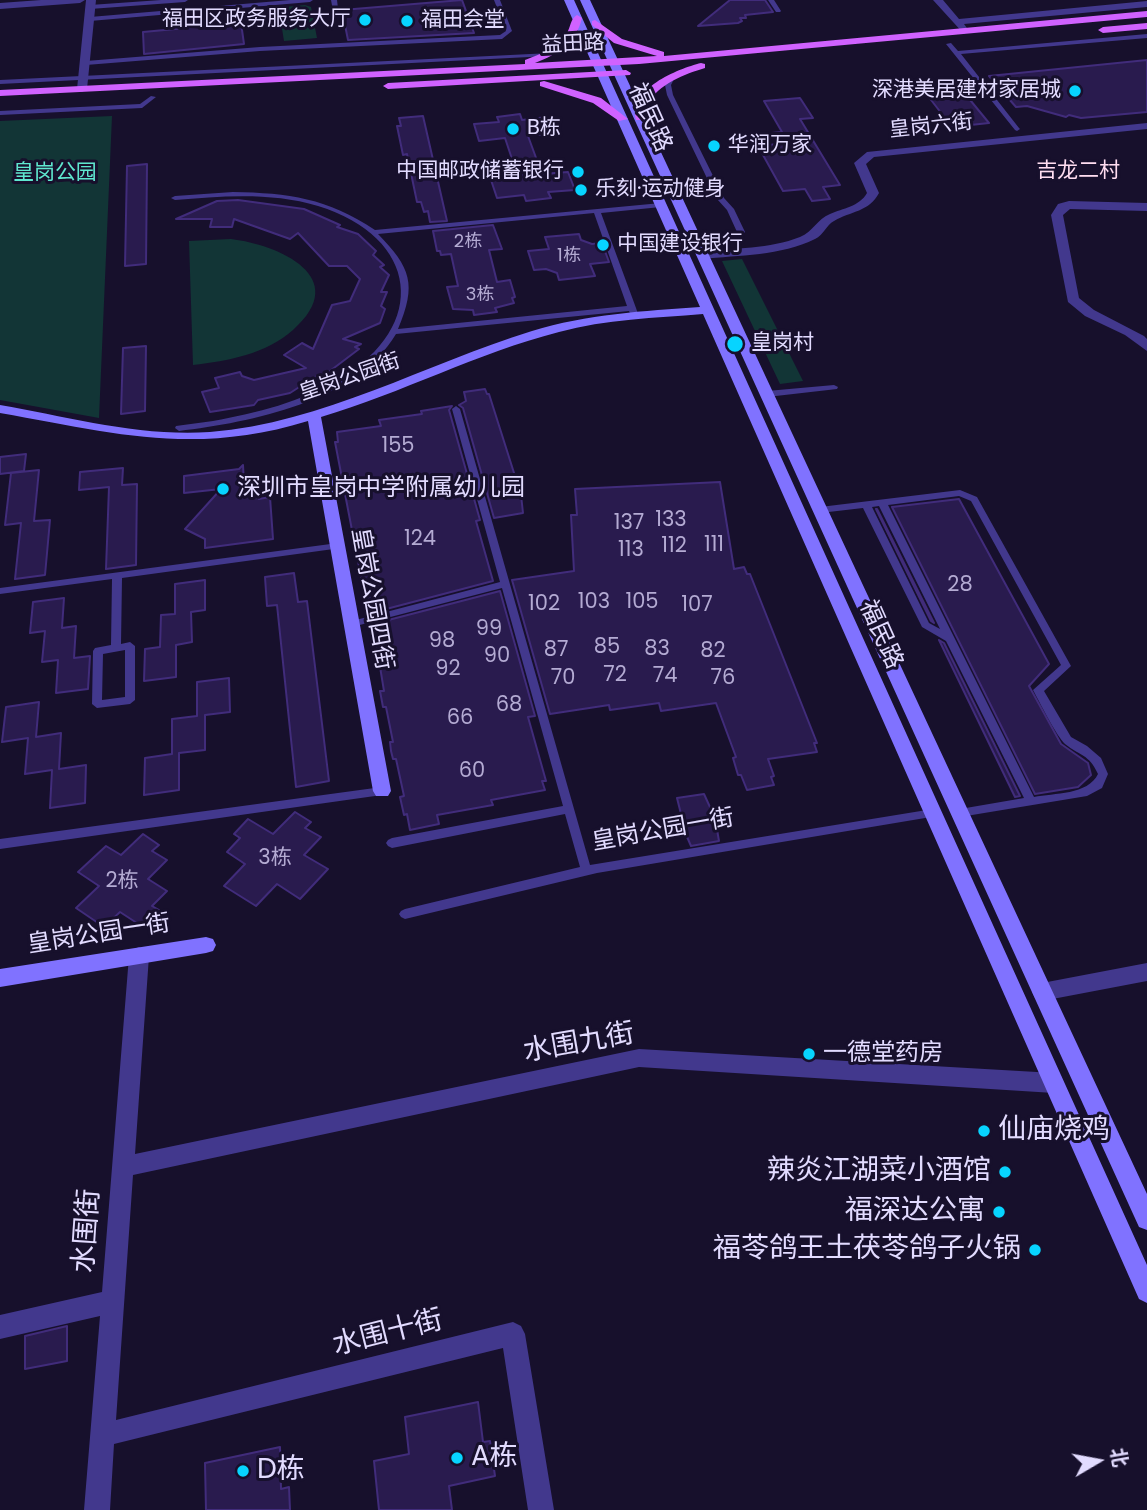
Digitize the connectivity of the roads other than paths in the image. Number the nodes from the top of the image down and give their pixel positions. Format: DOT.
graph roads {
  1 [pos="80,0"];
  2 [pos="185,0"];
  3 [pos="310,0"];
  4 [pos="497,0"];
  5 [pos="569,0"];
  6 [pos="585,0"];
  7 [pos="771,0"];
  8 [pos="938,0"];
  9 [pos="334,2"];
  10 [pos="1147,4"];
  11 [pos="0,6"];
  12 [pos="90,9"];
  13 [pos="778,11"];
  14 [pos="1147,14"];
  15 [pos="337,16"];
  16 [pos="577,18"];
  17 [pos="595,23"];
  18 [pos="960,26"];
  19 [pos="1146,30"];
  20 [pos="952,49"];
  21 [pos="550,54"];
  22 [pos="691,57"];
  23 [pos="86,63"];
  24 [pos="701,66"];
  25 [pos="509,67"];
  26 [pos="608,69"];
  27 [pos="671,79"];
  28 [pos="506,80"];
  29 [pos="0,82"];
  30 [pos="83,83"];
  31 [pos="0,93"];
  32 [pos="153,97"];
  33 [pos="0,105"];
  34 [pos="0,113"];
  35 [pos="631,119"];
  36 [pos="1147,126"];
  37 [pos="1017,129"];
  38 [pos="175,198"];
  39 [pos="661,205"];
  40 [pos="1147,207"];
  41 [pos="597,211"];
  42 [pos="373,232"];
  43 [pos="700,250"];
  44 [pos="708,310"];
  45 [pos="634,312"];
  46 [pos="393,332"];
  47 [pos="1147,347"];
  48 [pos="834,387"];
  49 [pos="767,394"];
  50 [pos="0,409"];
  51 [pos="456,410"];
  52 [pos="314,415"];
  53 [pos="179,428"];
  54 [pos="882,502"];
  55 [pos="866,505"];
  56 [pos="820,510"];
  57 [pos="338,546"];
  58 [pos="117,575"];
  59 [pos="505,584"];
  60 [pos="0,590"];
  61 [pos="352,625"];
  62 [pos="950,639"];
  63 [pos="116,648"];
  64 [pos="383,791"];
  65 [pos="1031,802"];
  66 [pos="569,809"];
  67 [pos="933,813"];
  68 [pos="960,813"];
  69 [pos="392,843"];
  70 [pos="0,844"];
  71 [pos="586,870"];
  72 [pos="405,914"];
  73 [pos="206,945"];
  74 [pos="139,956"];
  75 [pos="1147,972"];
  76 [pos="0,978"];
  77 [pos="1042,992"];
  78 [pos="1054,1083"];
  79 [pos="123,1167"];
  80 [pos="1147,1219"];
  81 [pos="1147,1291"];
  82 [pos="113,1301"];
  83 [pos="0,1327"];
  84 [pos="103,1435"];
  85 [pos="97,1510"];
  86 [pos="541,1510"];
  1 -- 11 [label="street"];
  2 -- 12 [label="lane"];
  3 -- 12 [label="lane"];
  4 -- 23 [label="lane"];
  5 -- 16 [label="main road, 福民路"];
  6 -- 17 [label="main road, 福民路"];
  7 -- 13 [label="lane"];
  8 -- 18 [label="street"];
  9 -- 15 [label="lane"];
  10 -- 18 [label="street"];
  12 -- 23 [label="street"];
  14 -- 18 [label="main road, 益田路"];
  16 -- 21 [label="main road"];
  16 -- 26 [label="main road, 福民路"];
  17 -- 22 [label="main road"];
  17 -- 26 [label="main road, 福民路"];
  18 -- 22 [label="main road, 益田路"];
  19 -- 20 [label="main road, 益田路"];
  20 -- 24 [label="main road, 益田路"];
  20 -- 37 [label="lane"];
  21 -- 25 [label="main road"];
  21 -- 30 [label="lane"];
  22 -- 26 [label="main road, 益田路"];
  23 -- 30 [label="street"];
  24 -- 26 [label="main road, 益田路"];
  24 -- 27 [label="main road"];
  25 -- 26 [label="main road, 益田路"];
  25 -- 30 [label="main road, 益田路"];
  26 -- 28 [label="main road, 益田路"];
  26 -- 35 [label="main road, 福民路"];
  27 -- 35 [label="main road"];
  27 -- 43 [label="lane"];
  28 -- 32 [label="main road, 益田路"];
  28 -- 35 [label="main road"];
  29 -- 30 [label="lane"];
  30 -- 31 [label="main road, 益田路"];
  32 -- 33 [label="main road, 益田路"];
  32 -- 34 [label="lane"];
  35 -- 39 [label="main road, 福民路"];
  35 -- 43 [label="main road, 福民路"];
  36 -- 43 [label="street, 皇岗六街"];
  38 -- 42 [label="lane"];
  39 -- 41 [label="lane"];
  39 -- 44 [label="main road, 福民路"];
  40 -- 47 [label="street"];
  41 -- 42 [label="lane"];
  41 -- 45 [label="lane"];
  42 -- 46 [label="lane"];
  43 -- 49 [label="main road, 福民路"];
  44 -- 45 [label="main road, 皇岗公园街"];
  44 -- 67 [label="main road, 福民路"];
  45 -- 46 [label="lane"];
  45 -- 52 [label="main road, 皇岗公园街"];
  46 -- 53 [label="lane"];
  48 -- 49 [label="lane"];
  49 -- 56 [label="main road, 福民路"];
  50 -- 52 [label="main road, 皇岗公园街"];
  51 -- 59 [label="lane"];
  52 -- 57 [label="main road, 皇岗公园四街"];
  54 -- 55 [label="lane"];
  54 -- 62 [label="lane"];
  54 -- 65 [label="lane"];
  55 -- 56 [label="lane"];
  55 -- 62 [label="lane"];
  56 -- 68 [label="main road, 福民路"];
  57 -- 58 [label="lane"];
  57 -- 61 [label="main road, 皇岗公园四街"];
  58 -- 60 [label="lane"];
  58 -- 63 [label="lane"];
  59 -- 61 [label="lane"];
  59 -- 66 [label="lane"];
  61 -- 64 [label="main road, 皇岗公园四街"];
  62 -- 65 [label="lane"];
  63 -- 63 [label="lane"];
  64 -- 70 [label="lane"];
  65 -- 68 [label="lane"];
  66 -- 69 [label="lane"];
  66 -- 71 [label="lane"];
  67 -- 71 [label="lane, 皇岗公园一街"];
  67 -- 78 [label="main road, 福民路"];
  68 -- 77 [label="main road, 福民路"];
  71 -- 72 [label="lane, 皇岗公园一街"];
  73 -- 74 [label="main road, 皇岗公园一街"];
  74 -- 76 [label="main road, 皇岗公园一街"];
  74 -- 79 [label="street, 水围街"];
  75 -- 77 [label="street"];
  77 -- 80 [label="main road, 福民路"];
  78 -- 79 [label="street, 水围九街"];
  78 -- 81 [label="main road, 福民路"];
  79 -- 82 [label="street, 水围街"];
  82 -- 83 [label="street"];
  82 -- 84 [label="street, 水围街"];
  84 -- 85 [label="street, 水围街"];
  84 -- 86 [label="street, 水围十街"];
}
